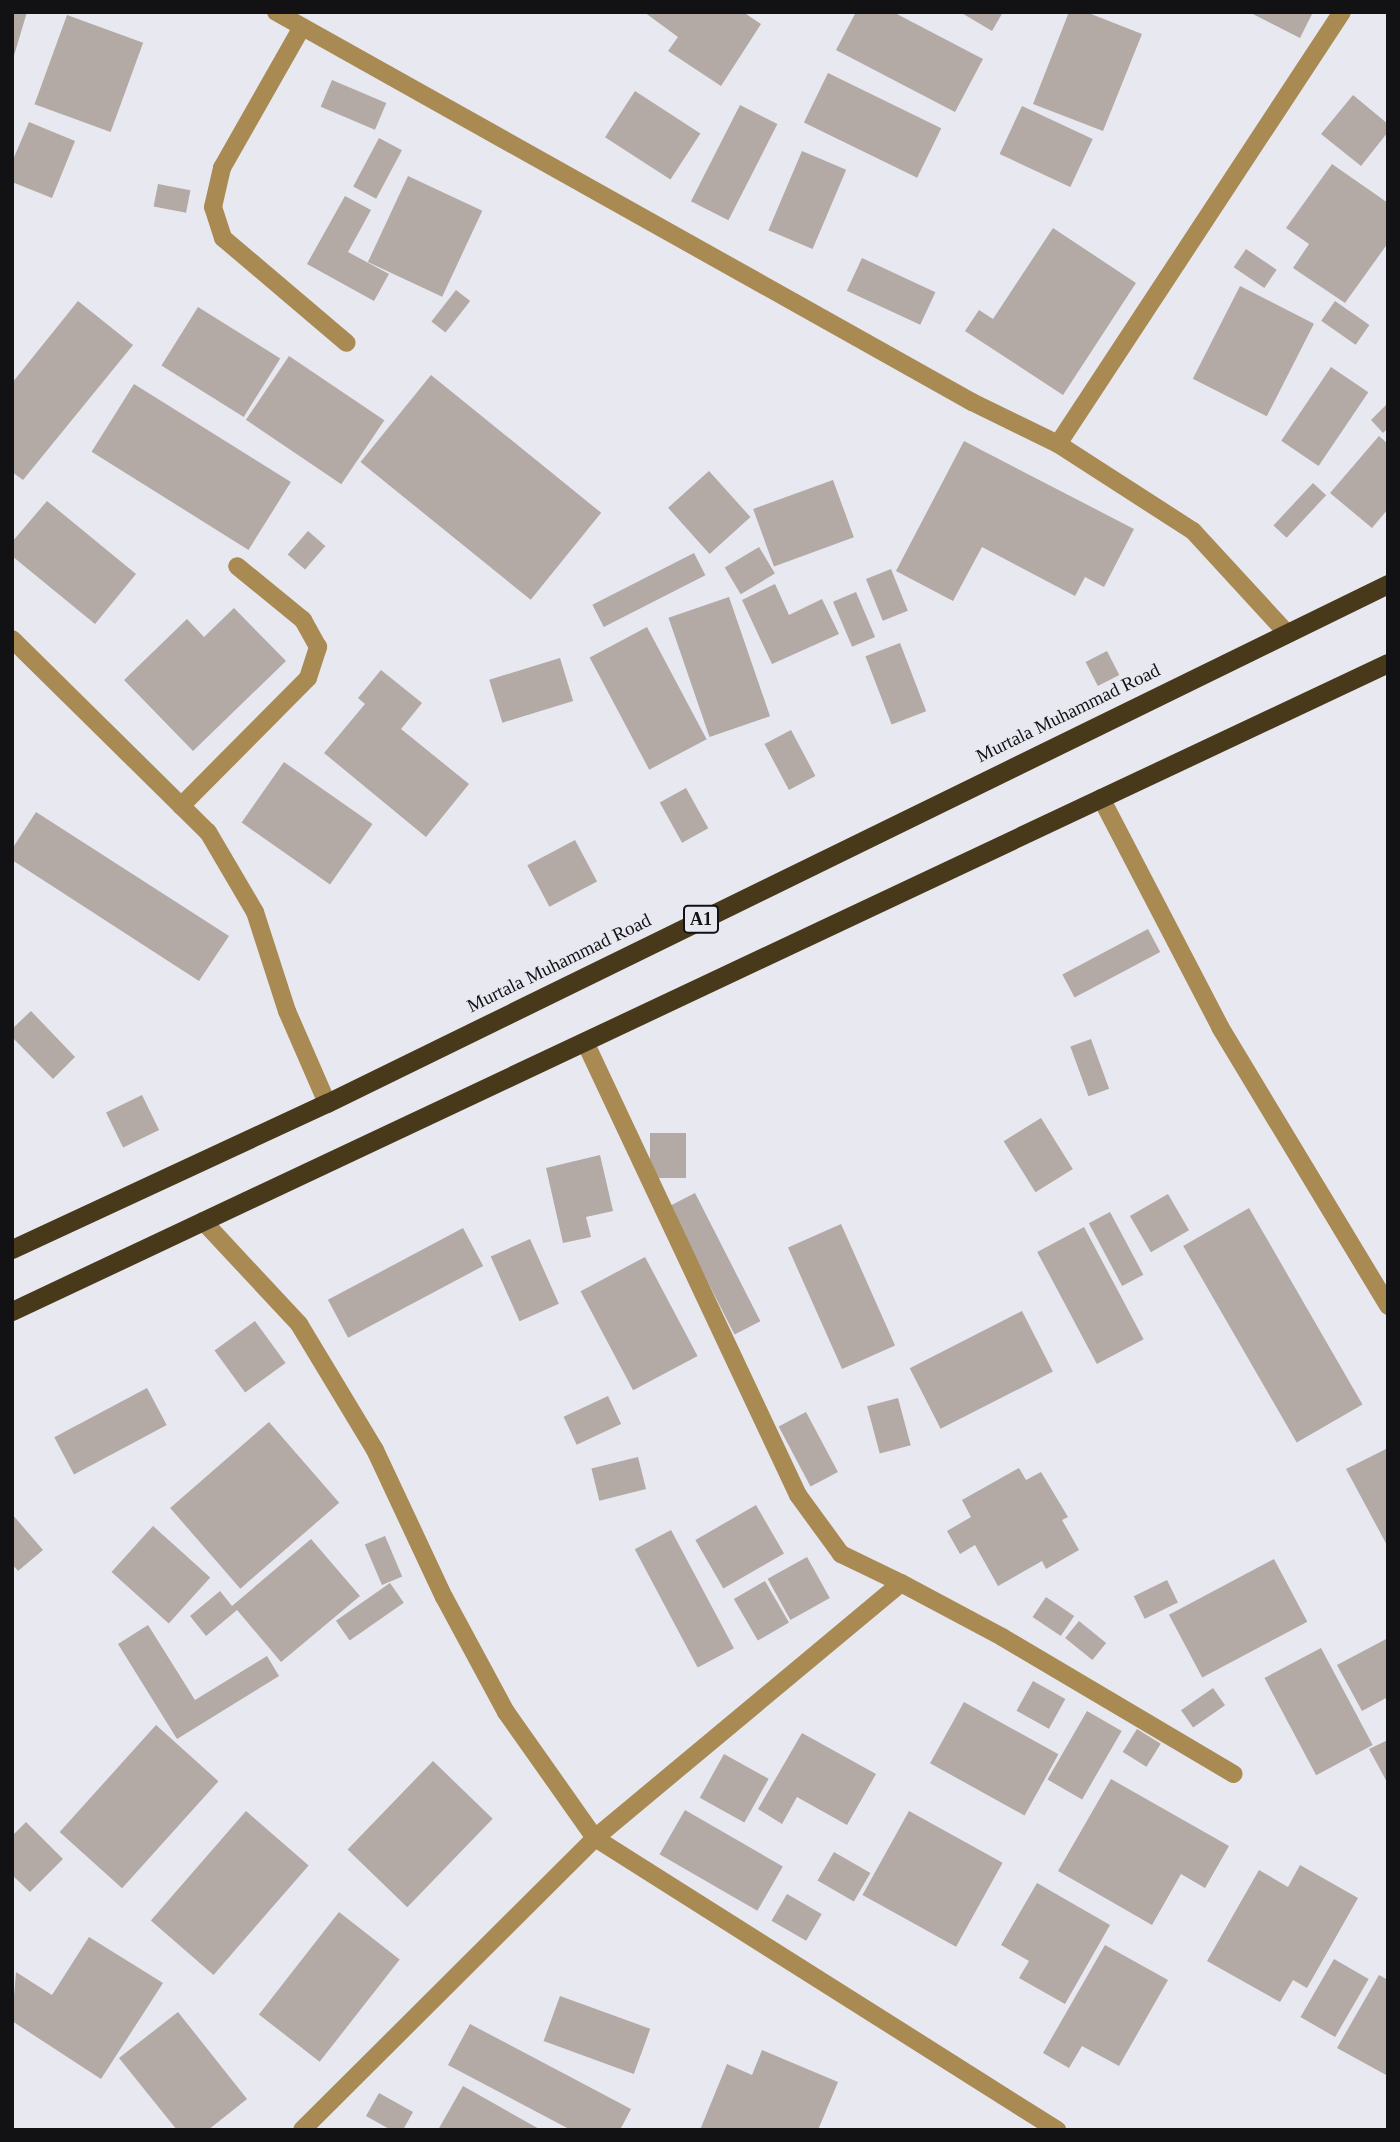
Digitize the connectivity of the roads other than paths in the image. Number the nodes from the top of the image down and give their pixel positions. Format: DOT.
graph roads {
  1 [pos="276,12"];
  2 [pos="1342,12"];
  3 [pos="302,27"];
  4 [pos="347,343"];
  5 [pos="1058,444"];
  6 [pos="237,566"];
  7 [pos="1388,584"];
  8 [pos="1286,632"];
  9 [pos="12,639"];
  10 [pos="1388,663"];
  11 [pos="1101,798"];
  12 [pos="181,806"];
  13 [pos="585,1042"];
  14 [pos="327,1103"];
  15 [pos="204,1221"];
  16 [pos="12,1249"];
  17 [pos="1388,1306"];
  18 [pos="12,1311"];
  19 [pos="901,1583"];
  20 [pos="1234,1774"];
  21 [pos="595,1838"];
  22 [pos="313,2127"];
  23 [pos="1056,2130"];
  1 -- 3 [label="street"];
  2 -- 5 [label="street"];
  3 -- 4 [label="street"];
  3 -- 5 [label="street"];
  5 -- 8 [label="street"];
  6 -- 12 [label="street"];
  7 -- 8 [label="highway, Murtala Muhammad Road / A1"];
  8 -- 14 [label="highway, Murtala Muhammad Road / A1"];
  9 -- 12 [label="street"];
  10 -- 11 [label="highway"];
  11 -- 13 [label="highway"];
  11 -- 17 [label="street"];
  12 -- 14 [label="street"];
  13 -- 15 [label="highway"];
  13 -- 19 [label="street"];
  14 -- 16 [label="highway, Murtala Muhammad Road / A1"];
  15 -- 18 [label="highway"];
  15 -- 21 [label="street"];
  19 -- 20 [label="street"];
  19 -- 21 [label="street"];
  21 -- 22 [label="street"];
  21 -- 23 [label="street"];
}
